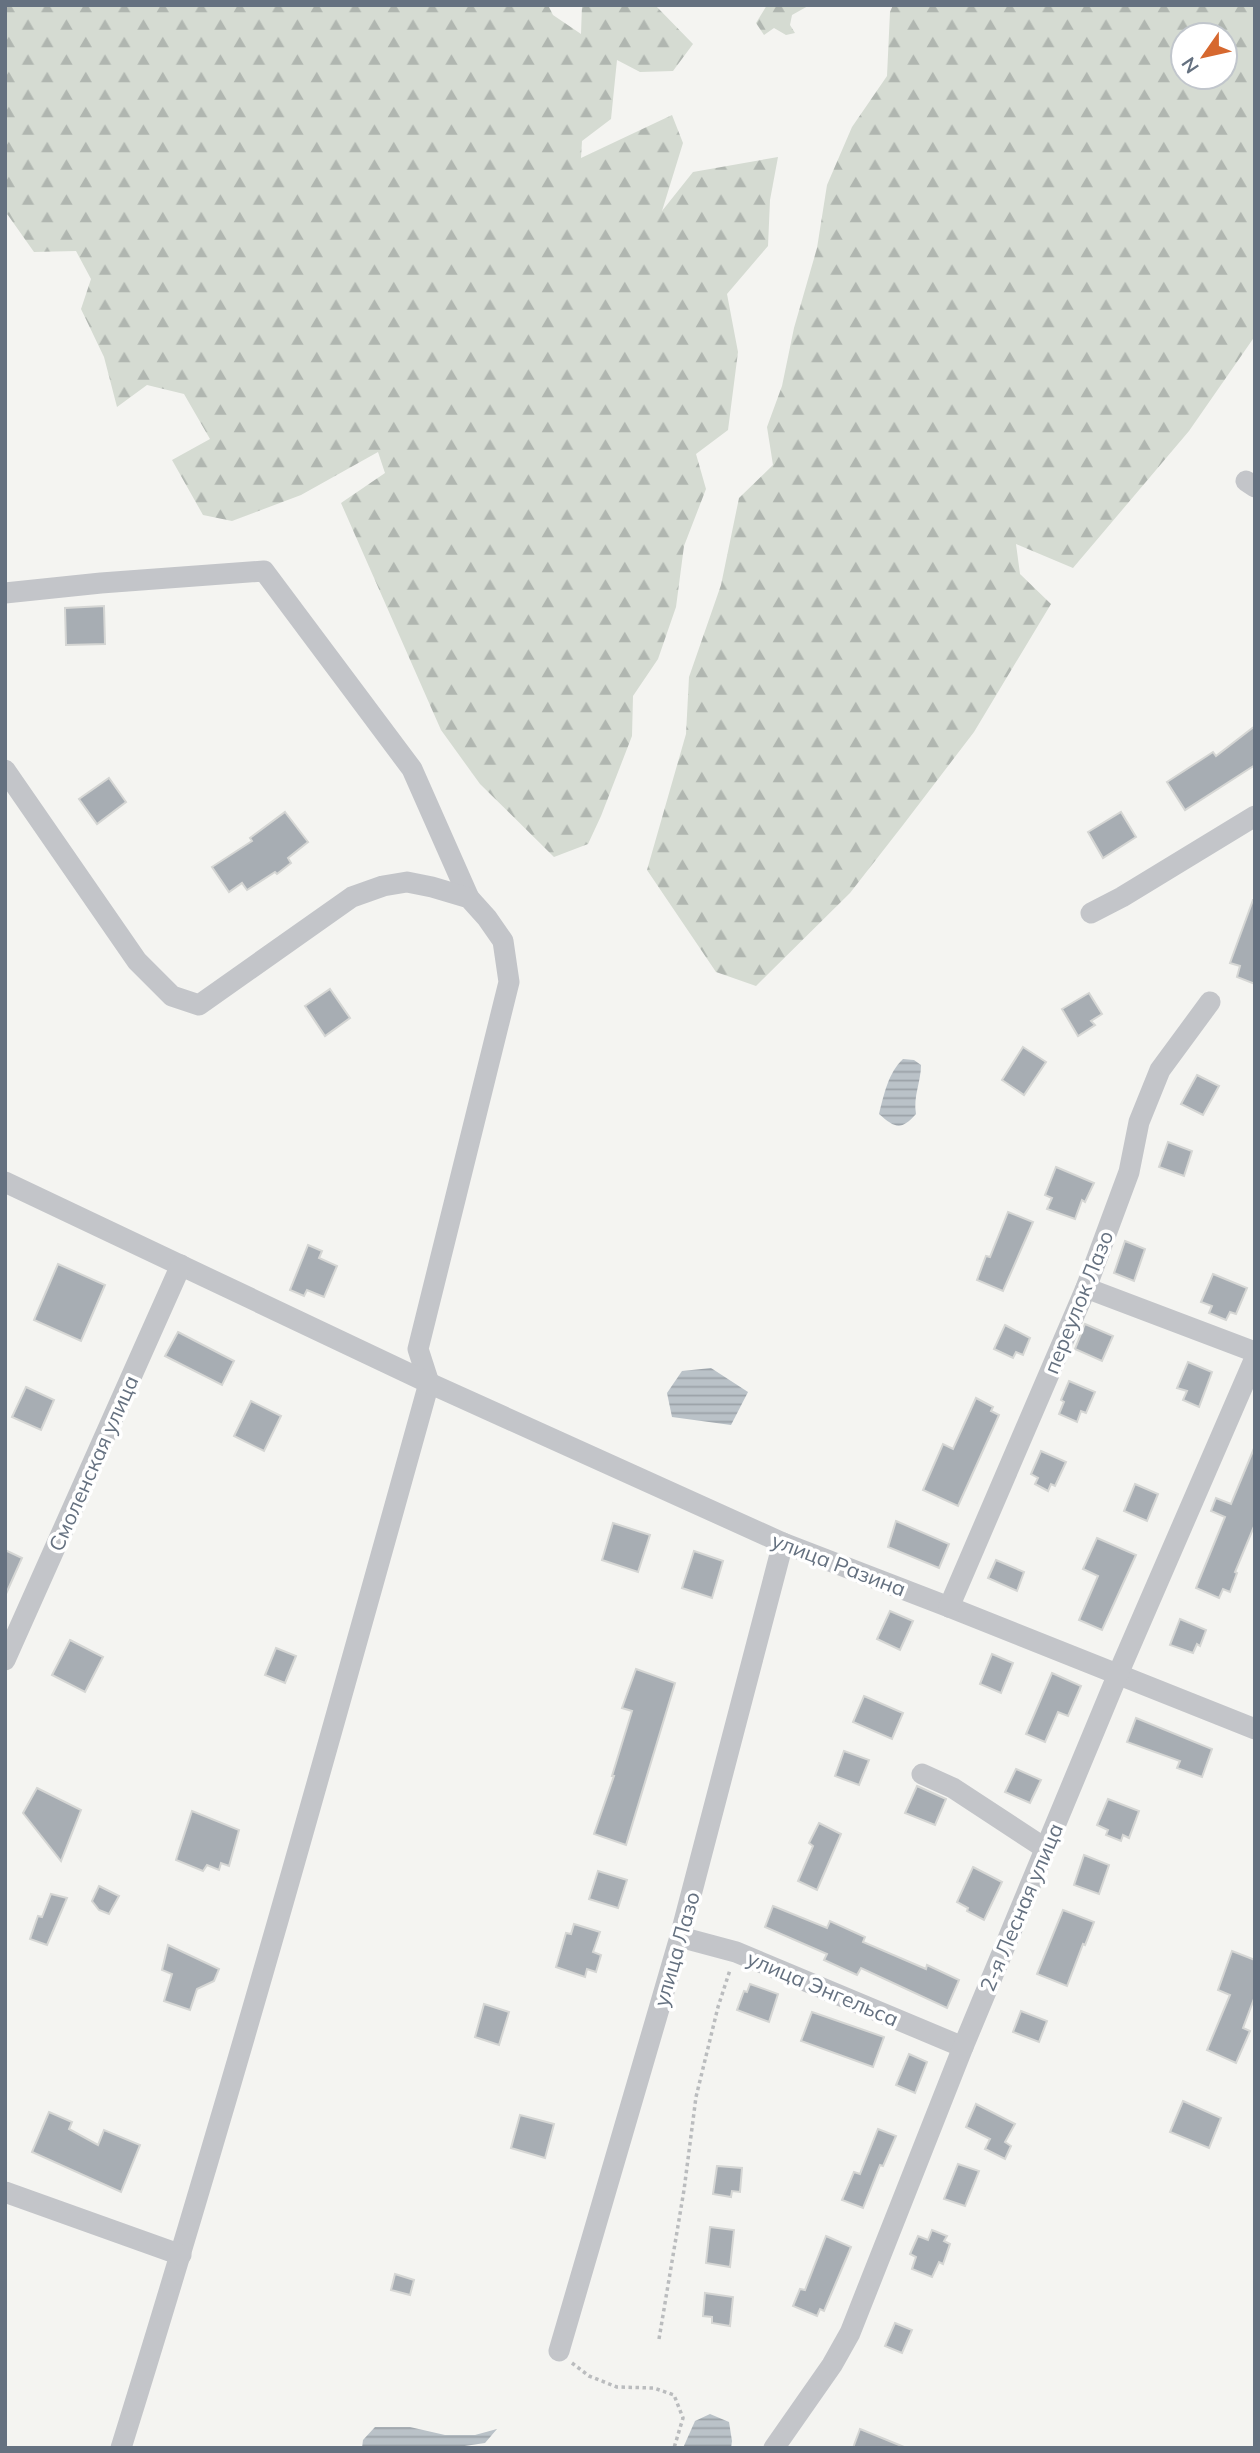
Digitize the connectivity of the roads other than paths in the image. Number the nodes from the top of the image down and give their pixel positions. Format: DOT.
graph roads {
  1 [pos="5,593"];
  2 [pos="5,770"];
  3 [pos="1255,816"];
  4 [pos="469,898"];
  5 [pos="1091,913"];
  6 [pos="1210,1002"];
  7 [pos="5,1181"];
  8 [pos="181,1265"];
  9 [pos="1086,1288"];
  10 [pos="1255,1352"];
  11 [pos="1255,1358"];
  12 [pos="429,1383"];
  13 [pos="783,1544"];
  14 [pos="949,1607"];
  15 [pos="5,1660"];
  16 [pos="1118,1674"];
  17 [pos="1255,1729"];
  18 [pos="922,1774"];
  19 [pos="1046,1849"];
  20 [pos="680,1937"];
  21 [pos="963,2047"];
  22 [pos="5,2192"];
  23 [pos="181,2255"];
  24 [pos="559,2351"];
  25 [pos="121,2448"];
  26 [pos="774,2448"];
  1 -- 4 [label="street"];
  2 -- 4 [label="street"];
  3 -- 5 [label="street"];
  4 -- 12 [label="street"];
  6 -- 9 [label="street, переулок Лазо"];
  7 -- 8 [label="street, улица Разина"];
  8 -- 12 [label="street, улица Разина"];
  8 -- 15 [label="street, Смоленская улица"];
  9 -- 10 [label="street"];
  9 -- 14 [label="street, переулок Лазо"];
  11 -- 16 [label="street, 2-я Лесная улица"];
  12 -- 13 [label="street, улица Разина"];
  12 -- 23 [label="street"];
  13 -- 14 [label="street, улица Разина"];
  13 -- 20 [label="street, улица Лазо"];
  14 -- 16 [label="street, улица Разина"];
  16 -- 17 [label="street, улица Разина"];
  16 -- 19 [label="street, 2-я Лесная улица"];
  18 -- 19 [label="street"];
  19 -- 21 [label="street, 2-я Лесная улица"];
  20 -- 21 [label="street, улица Энгельса"];
  20 -- 24 [label="street, улица Лазо"];
  21 -- 26 [label="street, 2-я Лесная улица"];
  22 -- 23 [label="street"];
  23 -- 25 [label="street"];
}
